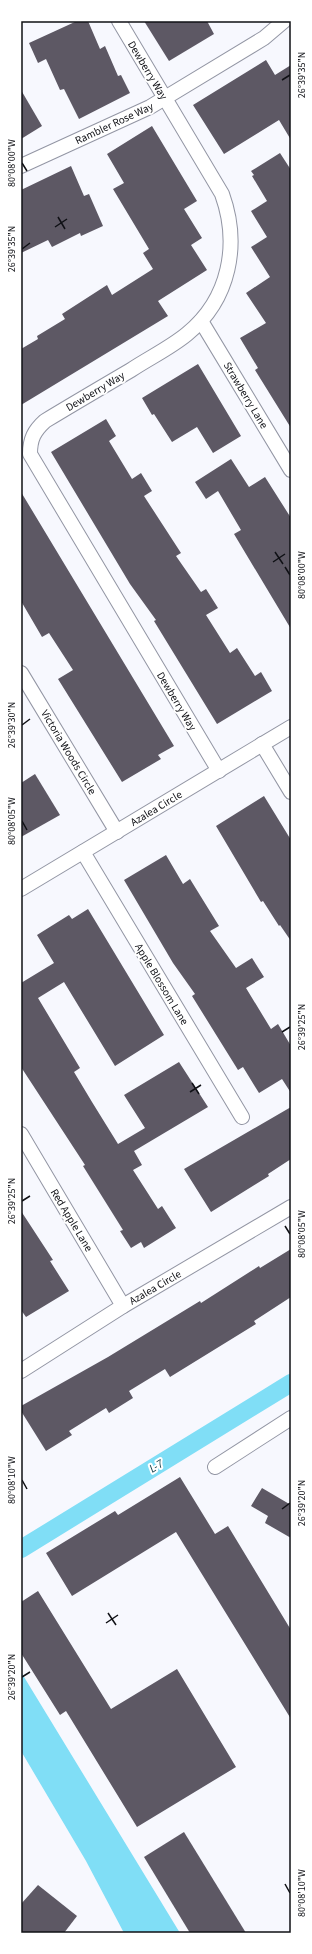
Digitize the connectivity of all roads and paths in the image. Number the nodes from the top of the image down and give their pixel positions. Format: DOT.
graph roads {
  1 [pos="119,21"];
  2 [pos="284,21"];
  3 [pos="165,98"];
  4 [pos="21,166"];
  5 [pos="201,321"];
  6 [pos="291,470"];
  7 [pos="21,673"];
  8 [pos="291,727"];
  9 [pos="262,744"];
  10 [pos="219,771"];
  11 [pos="291,792"];
  12 [pos="117,832"];
  13 [pos="83,852"];
  14 [pos="21,890"];
  15 [pos="242,1116"];
  16 [pos="21,1134"];
  17 [pos="291,1207"];
  18 [pos="123,1306"];
  19 [pos="21,1371"];
  20 [pos="291,1418"];
  21 [pos="215,1467"];
  1 -- 3 [label="street, Dewberry Way"];
  2 -- 3 [label="street, Rambler Rose Way"];
  3 -- 4 [label="street, Rambler Rose Way"];
  3 -- 5 [label="street, Dewberry Way"];
  5 -- 6 [label="street, Strawberry Lane"];
  5 -- 10 [label="street, Dewberry Way"];
  7 -- 12 [label="street, Victoria Woods Circle"];
  8 -- 9 [label="street, Azalea Circle"];
  9 -- 10 [label="street, Azalea Circle"];
  9 -- 11 [label="street"];
  10 -- 12 [label="street, Azalea Circle"];
  12 -- 13 [label="street, Azalea Circle"];
  13 -- 14 [label="street, Azalea Circle"];
  13 -- 15 [label="street, Apple Blossom Lane"];
  16 -- 18 [label="street, Red Apple Lane"];
  17 -- 18 [label="street, Azalea Circle"];
  18 -- 19 [label="street, Azalea Circle"];
  20 -- 21 [label="street"];
}
